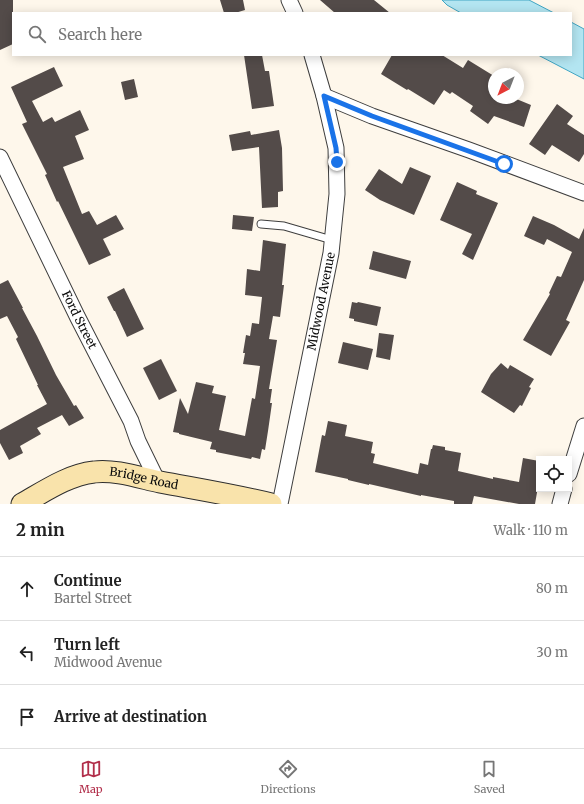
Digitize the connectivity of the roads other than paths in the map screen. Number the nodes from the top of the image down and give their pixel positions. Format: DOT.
graph roads {
  1 [pos="289,0"];
  2 [pos="295,12"];
  3 [pos="312,56"];
  4 [pos="324,96"];
  5 [pos="0,157"];
  6 [pos="584,193"];
  7 [pos="261,224"];
  8 [pos="332,240"];
  9 [pos="584,426"];
  10 [pos="572,464"];
  11 [pos="158,482"];
  12 [pos="563,492"];
  13 [pos="22,504"];
  14 [pos="271,504"];
  15 [pos="280,504"];
  16 [pos="560,504"];
  1 -- 2 [label="street"];
  3 -- 4 [label="street, Midwood Avenue"];
  4 -- 6 [label="street"];
  4 -- 8 [label="street, Midwood Avenue"];
  5 -- 11 [label="street, Ford Street"];
  7 -- 8 [label="lane"];
  8 -- 15 [label="street, Midwood Avenue"];
  9 -- 10 [label="street"];
  11 -- 13 [label="street, Bridge Road"];
  11 -- 14 [label="street, Bridge Road"];
  12 -- 16 [label="street"];
}
